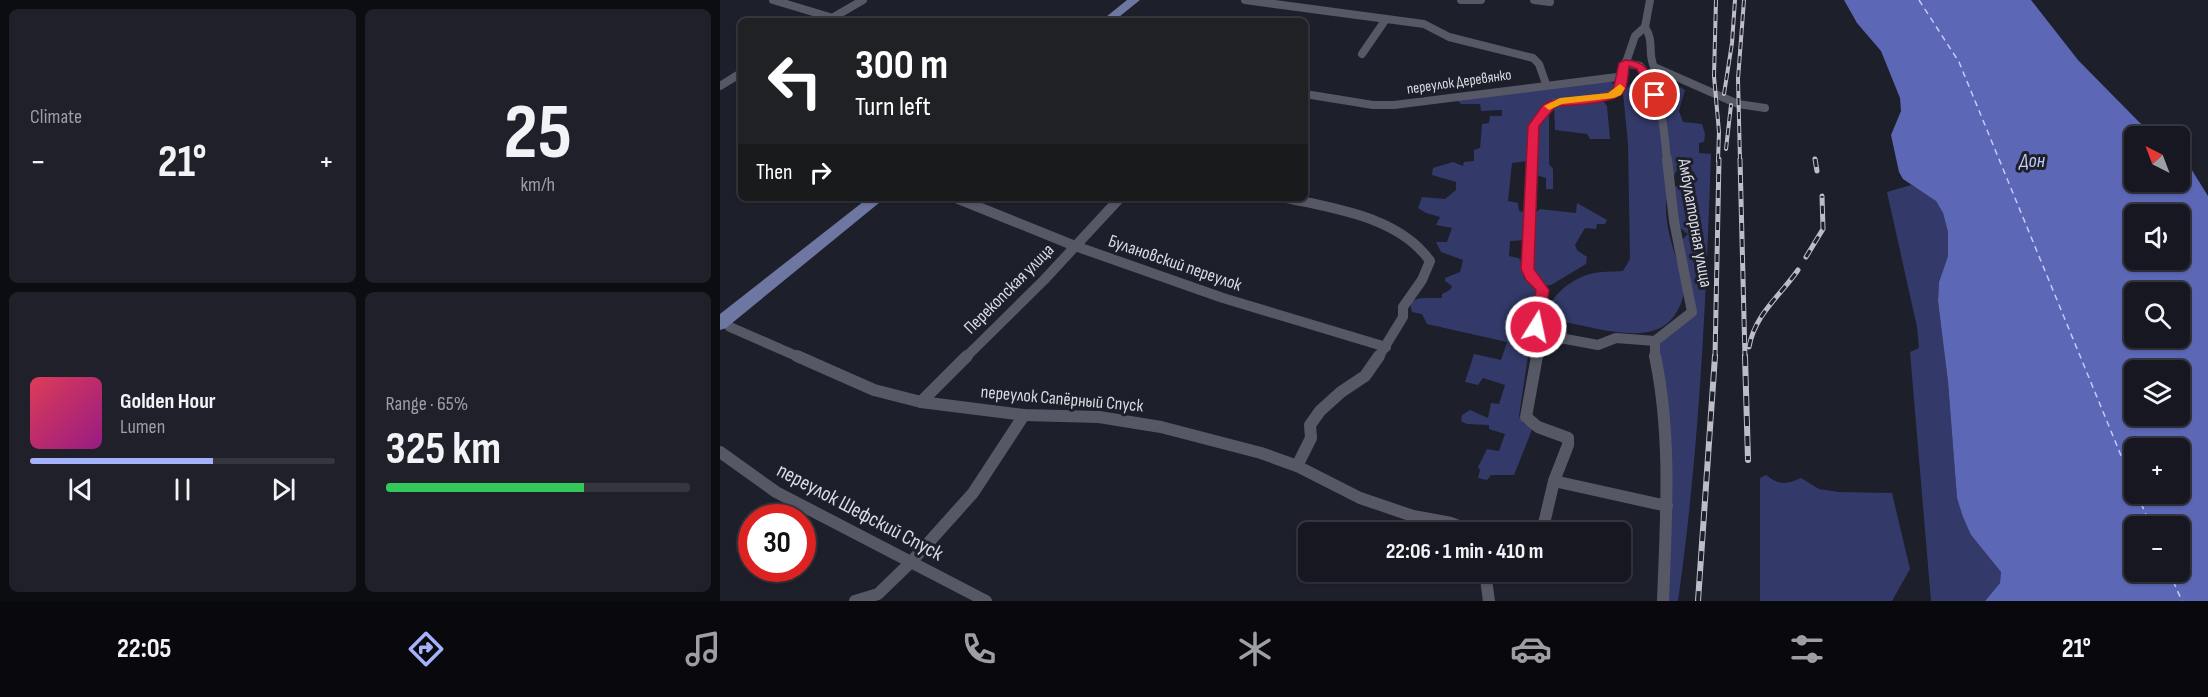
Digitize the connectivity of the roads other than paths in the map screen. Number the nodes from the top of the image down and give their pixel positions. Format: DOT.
graph roads {
  1 [pos="774,0"];
  2 [pos="863,0"];
  3 [pos="1134,0"];
  4 [pos="1245,0"];
  5 [pos="1461,0"];
  6 [pos="1481,0"];
  7 [pos="1534,0"];
  8 [pos="1650,0"];
  9 [pos="1550,2"];
  10 [pos="827,18"];
  11 [pos="832,18"];
  12 [pos="1111,18"];
  13 [pos="1386,19"];
  14 [pos="1645,27"];
  15 [pos="1362,54"];
  16 [pos="1621,71"];
  17 [pos="738,76"];
  18 [pos="1546,84"];
  19 [pos="720,86"];
  20 [pos="1308,94"];
  21 [pos="1765,108"];
  22 [pos="874,201"];
  23 [pos="964,201"];
  24 [pos="1117,201"];
  25 [pos="1299,201"];
  26 [pos="1076,246"];
  27 [pos="722,322"];
  28 [pos="1544,335"];
  29 [pos="1655,341"];
  30 [pos="1386,347"];
  31 [pos="921,402"];
  32 [pos="1024,415"];
  33 [pos="720,452"];
  34 [pos="1297,466"];
  35 [pos="1554,481"];
  36 [pos="1667,506"];
  37 [pos="1446,522"];
  38 [pos="1544,522"];
  39 [pos="912,561"];
  40 [pos="1487,582"];
  41 [pos="880,598"];
  42 [pos="855,601"];
  43 [pos="986,601"];
  44 [pos="1489,601"];
  45 [pos="1663,601"];
  1 -- 10 [label="street"];
  2 -- 11 [label="street"];
  3 -- 12 [label="main road"];
  4 -- 13 [label="street"];
  5 -- 6 [label="street"];
  7 -- 9 [label="street"];
  8 -- 14 [label="street"];
  13 -- 15 [label="street"];
  13 -- 18 [label="street"];
  14 -- 16 [label="street"];
  14 -- 21 [label="street"];
  16 -- 18 [label="street, переулок Деревянко"];
  16 -- 28 [label="street"];
  16 -- 29 [label="street, Амбулаторная улица"];
  17 -- 19 [label="street"];
  18 -- 20 [label="street, переулок Деревянко"];
  22 -- 27 [label="main road"];
  23 -- 26 [label="street, Булановский переулок"];
  24 -- 26 [label="street, Перекопская улица"];
  25 -- 30 [label="street"];
  26 -- 30 [label="street, Булановский переулок"];
  26 -- 31 [label="street, Перекопская улица"];
  27 -- 31 [label="street, переулок Сапёрный Спуск"];
  28 -- 29 [label="street"];
  28 -- 35 [label="street"];
  29 -- 36 [label="street"];
  30 -- 34 [label="street"];
  31 -- 32 [label="street, переулок Сапёрный Спуск"];
  32 -- 34 [label="street, переулок Сапёрный Спуск"];
  32 -- 39 [label="street"];
  33 -- 39 [label="street, переулок Шефский Спуск"];
  34 -- 37 [label="street, переулок Сапёрный Спуск"];
  35 -- 36 [label="street"];
  35 -- 38 [label="street"];
  36 -- 45 [label="street"];
  39 -- 41 [label="street"];
  39 -- 43 [label="street, переулок Шефский Спуск"];
  40 -- 44 [label="street"];
  41 -- 42 [label="street"];
}
